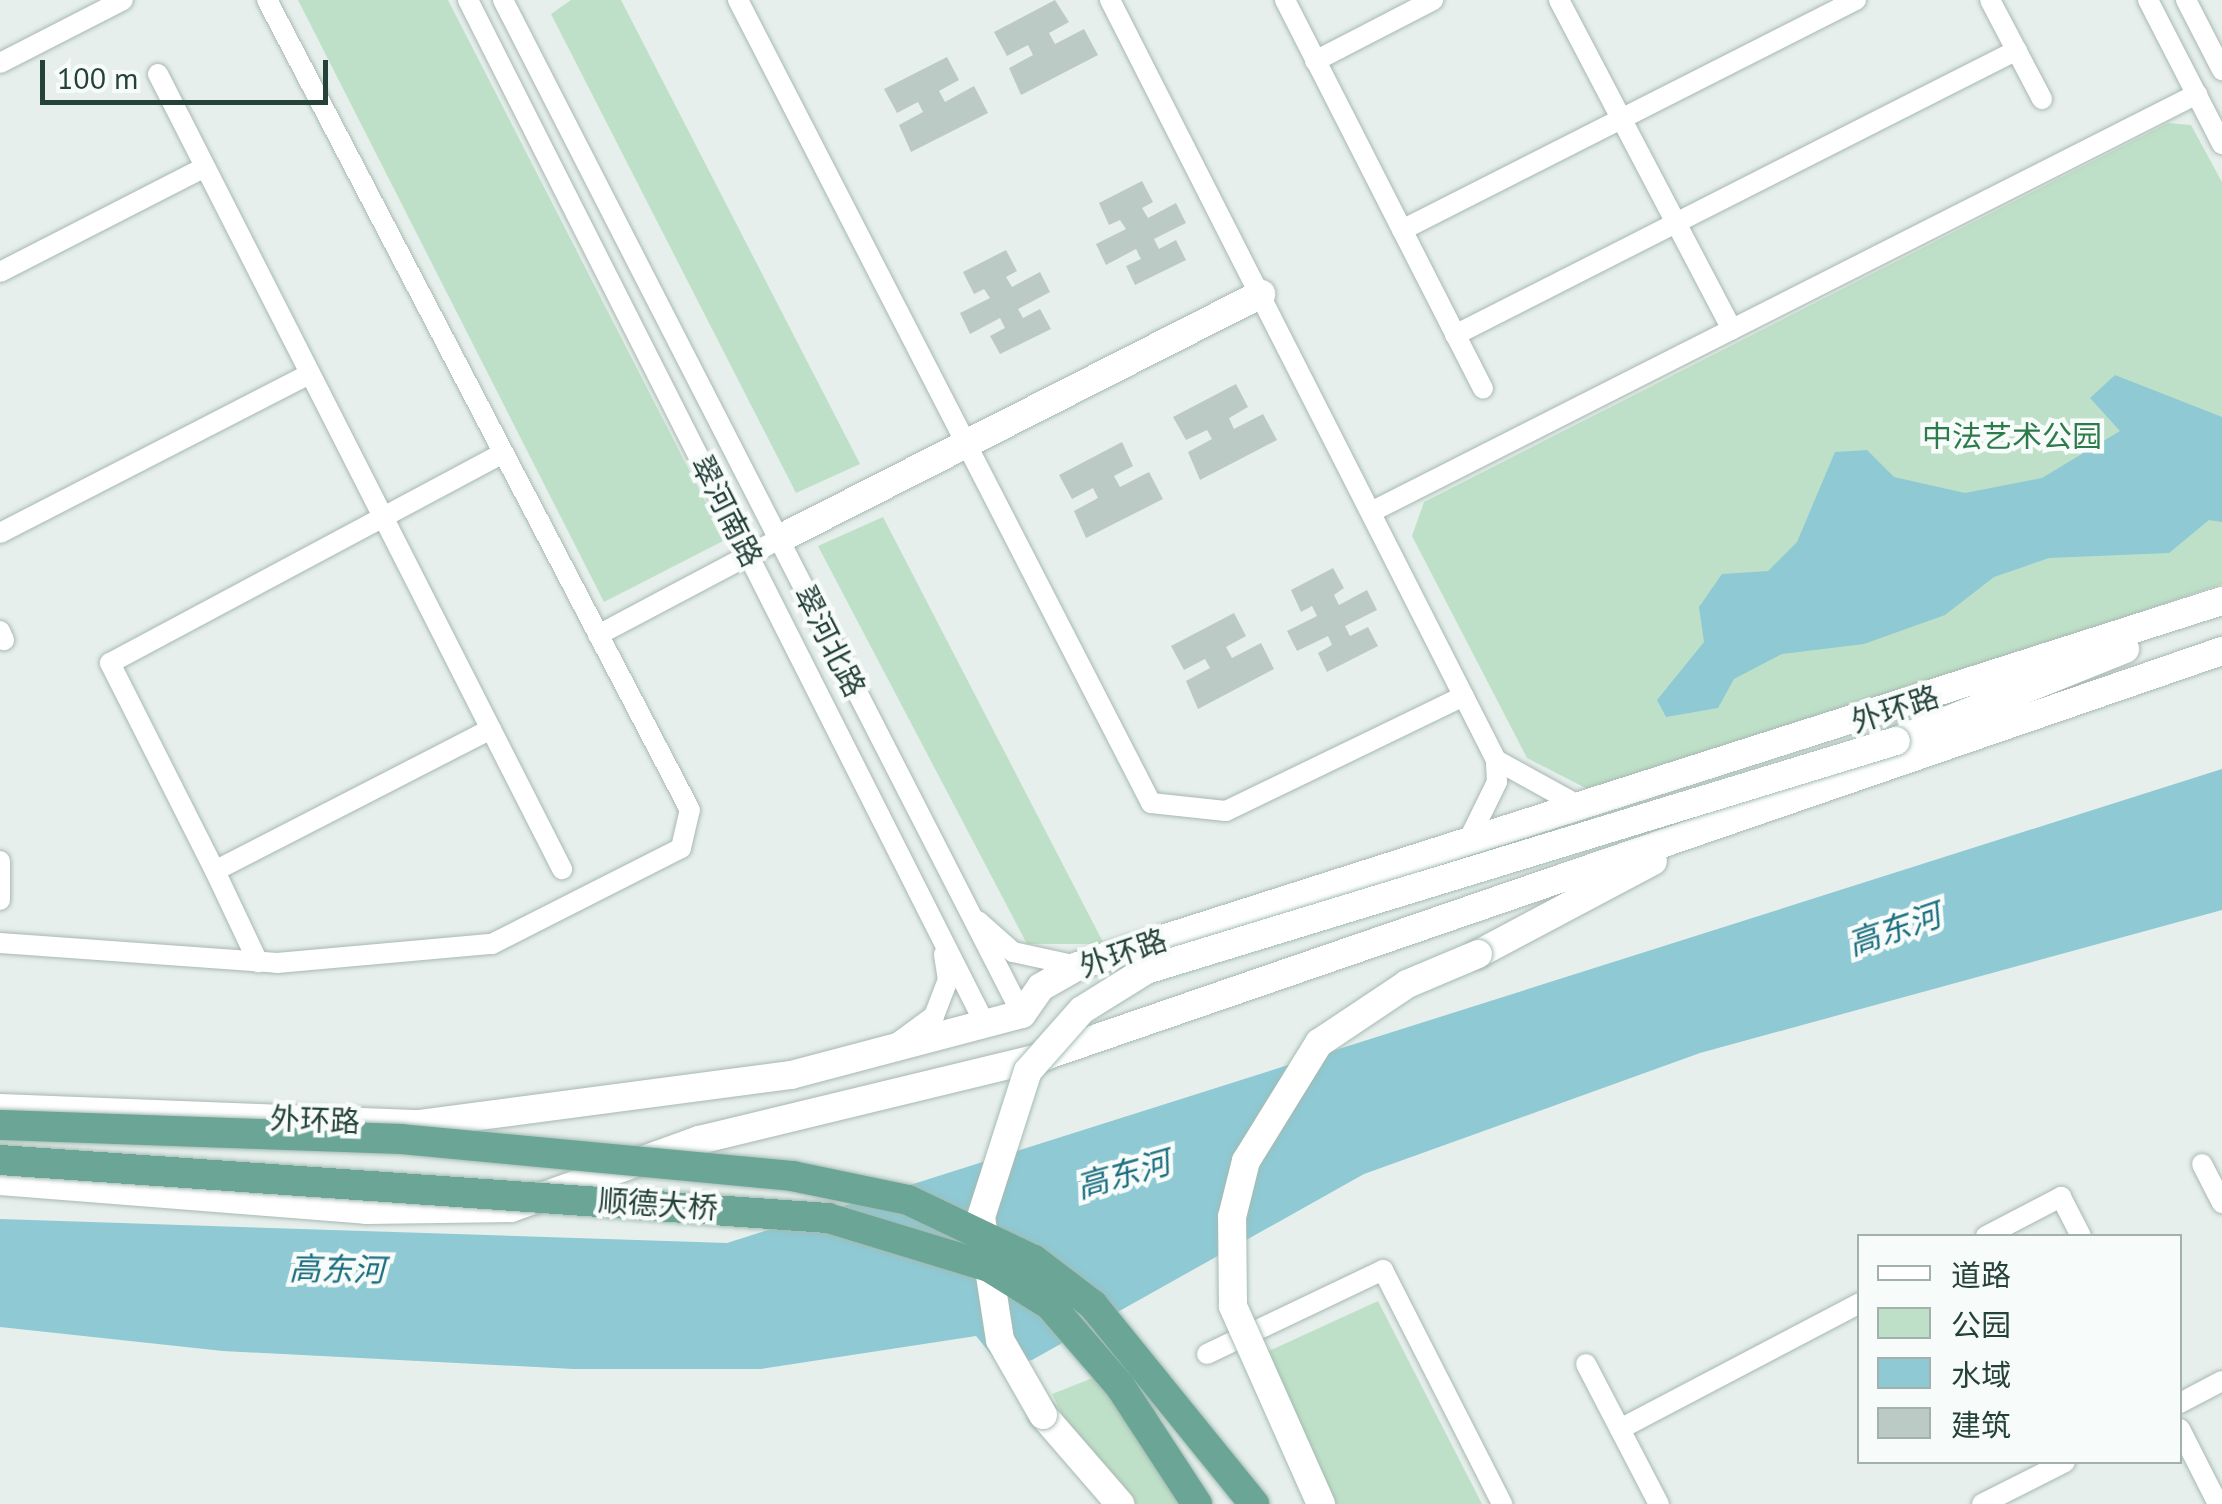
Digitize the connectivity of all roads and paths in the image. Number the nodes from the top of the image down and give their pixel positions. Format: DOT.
graph roads {
  1 [pos="267,0"];
  2 [pos="468,0"];
  3 [pos="503,0"];
  4 [pos="738,0"];
  5 [pos="1110,0"];
  6 [pos="1284,0"];
  7 [pos="1434,0"];
  8 [pos="1559,0"];
  9 [pos="1856,0"];
  10 [pos="1990,0"];
  11 [pos="2148,0"];
  12 [pos="2186,0"];
  13 [pos="111,3"];
  14 [pos="2016,50"];
  15 [pos="1316,61"];
  16 [pos="0,63"];
  17 [pos="2222,70"];
  18 [pos="158,74"];
  19 [pos="2197,94"];
  20 [pos="2042,98"];
  21 [pos="1621,119"];
  22 [pos="2222,144"];
  23 [pos="205,167"];
  24 [pos="1676,223"];
  25 [pos="1402,230"];
  26 [pos="0,272"];
  27 [pos="1260,294"];
  28 [pos="1732,329"];
  29 [pos="1455,335"];
  30 [pos="310,374"];
  31 [pos="1483,389"];
  32 [pos="969,443"];
  33 [pos="502,454"];
  34 [pos="1370,512"];
  35 [pos="384,518"];
  36 [pos="0,533"];
  37 [pos="779,539"];
  38 [pos="750,556"];
  39 [pos="2222,602"];
  40 [pos="598,635"];
  41 [pos="2222,651"];
  42 [pos="1464,696"];
  43 [pos="491,729"];
  44 [pos="1496,760"];
  45 [pos="1588,810"];
  46 [pos="1705,830"];
  47 [pos="1466,846"];
  48 [pos="0,861"];
  49 [pos="562,869"];
  50 [pos="215,871"];
  51 [pos="0,900"];
  52 [pos="970,914"];
  53 [pos="939,927"];
  54 [pos="0,942"];
  55 [pos="258,962"];
  56 [pos="1078,966"];
  57 [pos="1022,1014"];
  58 [pos="984,1024"];
  59 [pos="890,1049"];
  60 [pos="1045,1056"];
  61 [pos="1005,1068"];
  62 [pos="0,1096"];
  63 [pos="8,1114"];
  64 [pos="0,1160"];
  65 [pos="2202,1164"];
  66 [pos="0,1180"];
  67 [pos="2222,1203"];
  68 [pos="1990,1234"];
  69 [pos="2080,1234"];
  70 [pos="1857,1305"];
  71 [pos="1207,1354"];
  72 [pos="1586,1364"];
  73 [pos="2222,1381"];
  74 [pos="2182,1402"];
  75 [pos="1620,1429"];
  76 [pos="2182,1433"];
  77 [pos="2061,1464"];
  78 [pos="1120,1504"];
  79 [pos="1197,1504"];
  80 [pos="1254,1504"];
  81 [pos="1322,1504"];
  82 [pos="1502,1504"];
  83 [pos="1659,1504"];
  84 [pos="1982,1504"];
  85 [pos="2218,1504"];
  1 -- 33 [label="street"];
  2 -- 38 [label="street, 翠河南路"];
  3 -- 37 [label="street, 翠河北路"];
  4 -- 32 [label="street"];
  5 -- 27 [label="street"];
  6 -- 15 [label="street"];
  7 -- 15 [label="street"];
  8 -- 21 [label="street"];
  9 -- 21 [label="street"];
  10 -- 14 [label="street"];
  11 -- 19 [label="street"];
  12 -- 17 [label="street"];
  13 -- 16 [label="street"];
  14 -- 20 [label="street"];
  14 -- 24 [label="street"];
  15 -- 25 [label="street"];
  18 -- 23 [label="street"];
  19 -- 22 [label="street"];
  19 -- 28 [label="street"];
  21 -- 24 [label="street"];
  21 -- 25 [label="street"];
  23 -- 26 [label="street"];
  23 -- 30 [label="street"];
  24 -- 28 [label="street"];
  24 -- 29 [label="street"];
  25 -- 29 [label="street"];
  27 -- 32 [label="main road"];
  27 -- 34 [label="street"];
  28 -- 34 [label="street"];
  29 -- 31 [label="street"];
  30 -- 35 [label="street"];
  30 -- 36 [label="street"];
  32 -- 37 [label="main road"];
  32 -- 42 [label="street"];
  33 -- 35 [label="street"];
  33 -- 40 [label="street"];
  34 -- 42 [label="street"];
  35 -- 43 [label="street"];
  35 -- 50 [label="street"];
  37 -- 38 [label="street"];
  37 -- 52 [label="street, 翠河北路"];
  38 -- 40 [label="street"];
  38 -- 53 [label="street, 翠河南路"];
  39 -- 45 [label="main road, 外环路"];
  39 -- 78 [label="main road, bridge"];
  40 -- 55 [label="street"];
  41 -- 46 [label="main road, 外环路"];
  42 -- 44 [label="street"];
  43 -- 49 [label="street"];
  43 -- 50 [label="street"];
  44 -- 45 [label="street"];
  44 -- 47 [label="street"];
  45 -- 47 [label="main road, 外环路"];
  46 -- 60 [label="main road, 外环路"];
  46 -- 81 [label="main road, bridge"];
  47 -- 56 [label="main road, 外环路"];
  48 -- 51 [label="street"];
  50 -- 55 [label="street"];
  52 -- 56 [label="street"];
  52 -- 57 [label="street, 翠河北路"];
  53 -- 58 [label="street, 翠河南路"];
  53 -- 59 [label="street"];
  54 -- 55 [label="street"];
  56 -- 57 [label="main road, 外环路"];
  57 -- 58 [label="main road, 外环路"];
  57 -- 60 [label="main road"];
  58 -- 59 [label="main road, 外环路"];
  58 -- 61 [label="main road"];
  59 -- 63 [label="main road, 外环路"];
  60 -- 61 [label="main road, 外环路"];
  61 -- 66 [label="main road, 外环路"];
  62 -- 63 [label="street"];
  63 -- 80 [label="main road, bridge"];
  64 -- 79 [label="main road, 顺德大桥, bridge"];
  65 -- 67 [label="street"];
  68 -- 69 [label="street"];
  70 -- 75 [label="street"];
  71 -- 82 [label="street"];
  72 -- 75 [label="street"];
  73 -- 74 [label="street"];
  75 -- 83 [label="street"];
  76 -- 85 [label="street"];
  77 -- 84 [label="street"];
}
